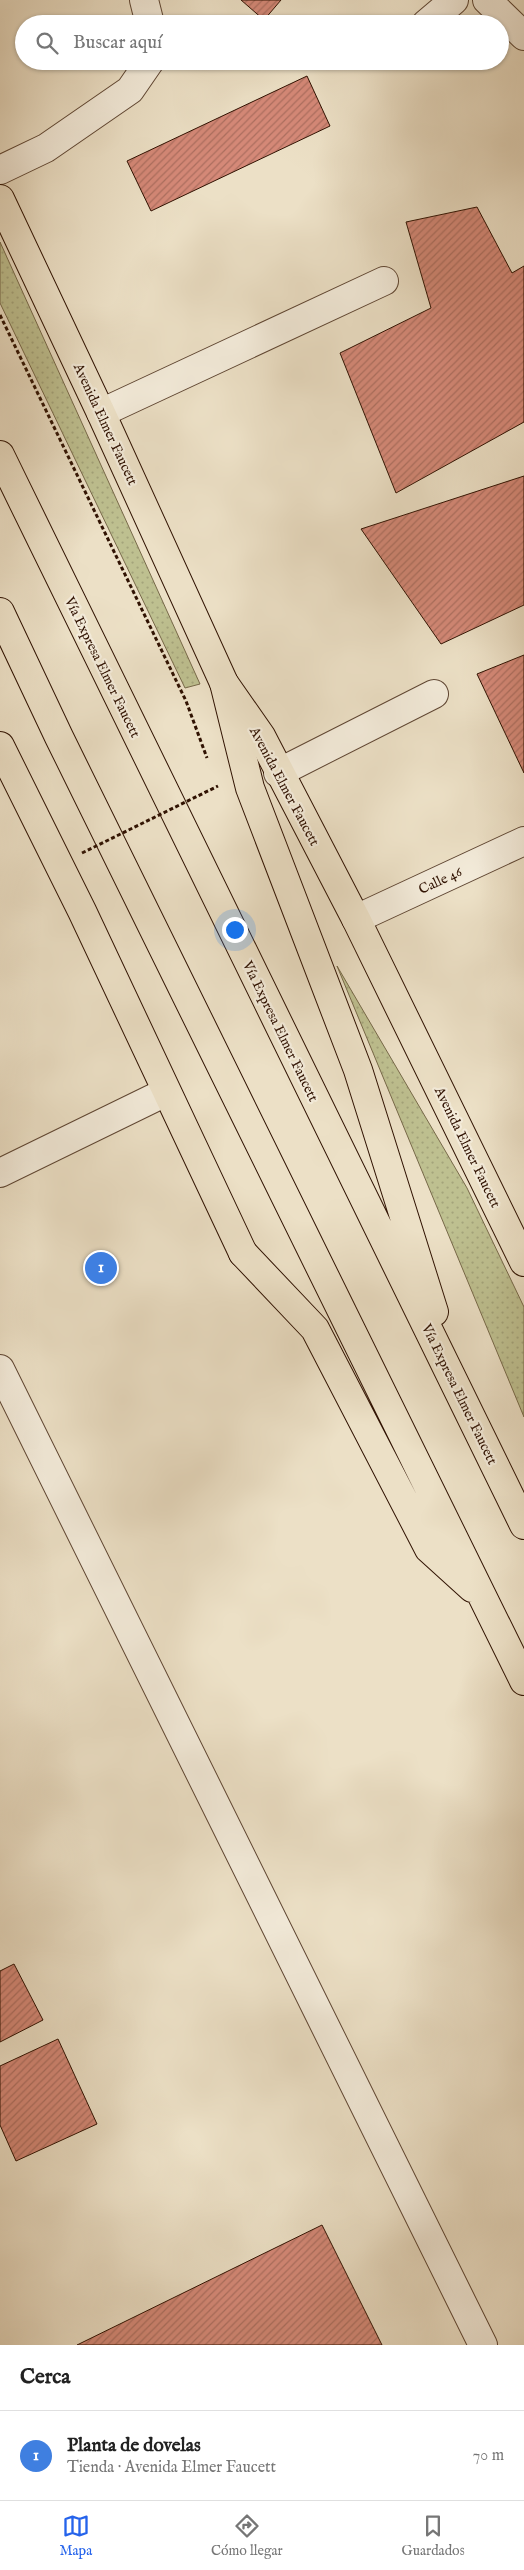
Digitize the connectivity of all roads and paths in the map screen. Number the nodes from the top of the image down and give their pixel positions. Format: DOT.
graph roads {
  1 [pos="144,0"];
  2 [pos="454,0"];
  3 [pos="487,0"];
  4 [pos="148,15"];
  5 [pos="436,15"];
  6 [pos="502,15"];
  7 [pos="509,21"];
  8 [pos="524,36"];
  9 [pos="144,70"];
  10 [pos="0,170"];
  11 [pos="0,199"];
  12 [pos="384,281"];
  13 [pos="0,315"];
  14 [pos="101,413"];
  15 [pos="0,455"];
  16 [pos="0,612"];
  17 [pos="224,683"];
  18 [pos="434,694"];
  19 [pos="0,746"];
  20 [pos="208,761"];
  21 [pos="278,773"];
  22 [pos="215,778"];
  23 [pos="524,841"];
  24 [pos="82,853"];
  25 [pos="356,919"];
  26 [pos="166,1092"];
  27 [pos="0,1173"];
  28 [pos="524,1262"];
  29 [pos="0,1369"];
  30 [pos="462,1400"];
  31 [pos="524,1525"];
  32 [pos="483,1598"];
  33 [pos="524,1681"];
  34 [pos="483,2345"];
  1 -- 4 [label="street"];
  2 -- 5 [label="street"];
  3 -- 6 [label="street"];
  7 -- 8 [label="street"];
  9 -- 10 [label="street"];
  11 -- 14 [label="main road, Avenida Elmer Faucett"];
  12 -- 14 [label="street"];
  13 -- 20 [label="path"];
  14 -- 17 [label="main road, Avenida Elmer Faucett"];
  15 -- 30 [label="main road, Vía Expresa Elmer Faucett"];
  16 -- 32 [label="main road"];
  17 -- 21 [label="main road, Avenida Elmer Faucett"];
  17 -- 30 [label="main road"];
  18 -- 21 [label="street"];
  19 -- 26 [label="main road"];
  21 -- 25 [label="main road, Avenida Elmer Faucett"];
  22 -- 24 [label="path, bridge"];
  23 -- 25 [label="street, Calle 46"];
  25 -- 28 [label="main road, Avenida Elmer Faucett"];
  26 -- 27 [label="street"];
  26 -- 32 [label="main road"];
  29 -- 34 [label="street"];
  30 -- 31 [label="main road, Vía Expresa Elmer Faucett"];
  32 -- 33 [label="main road"];
}
